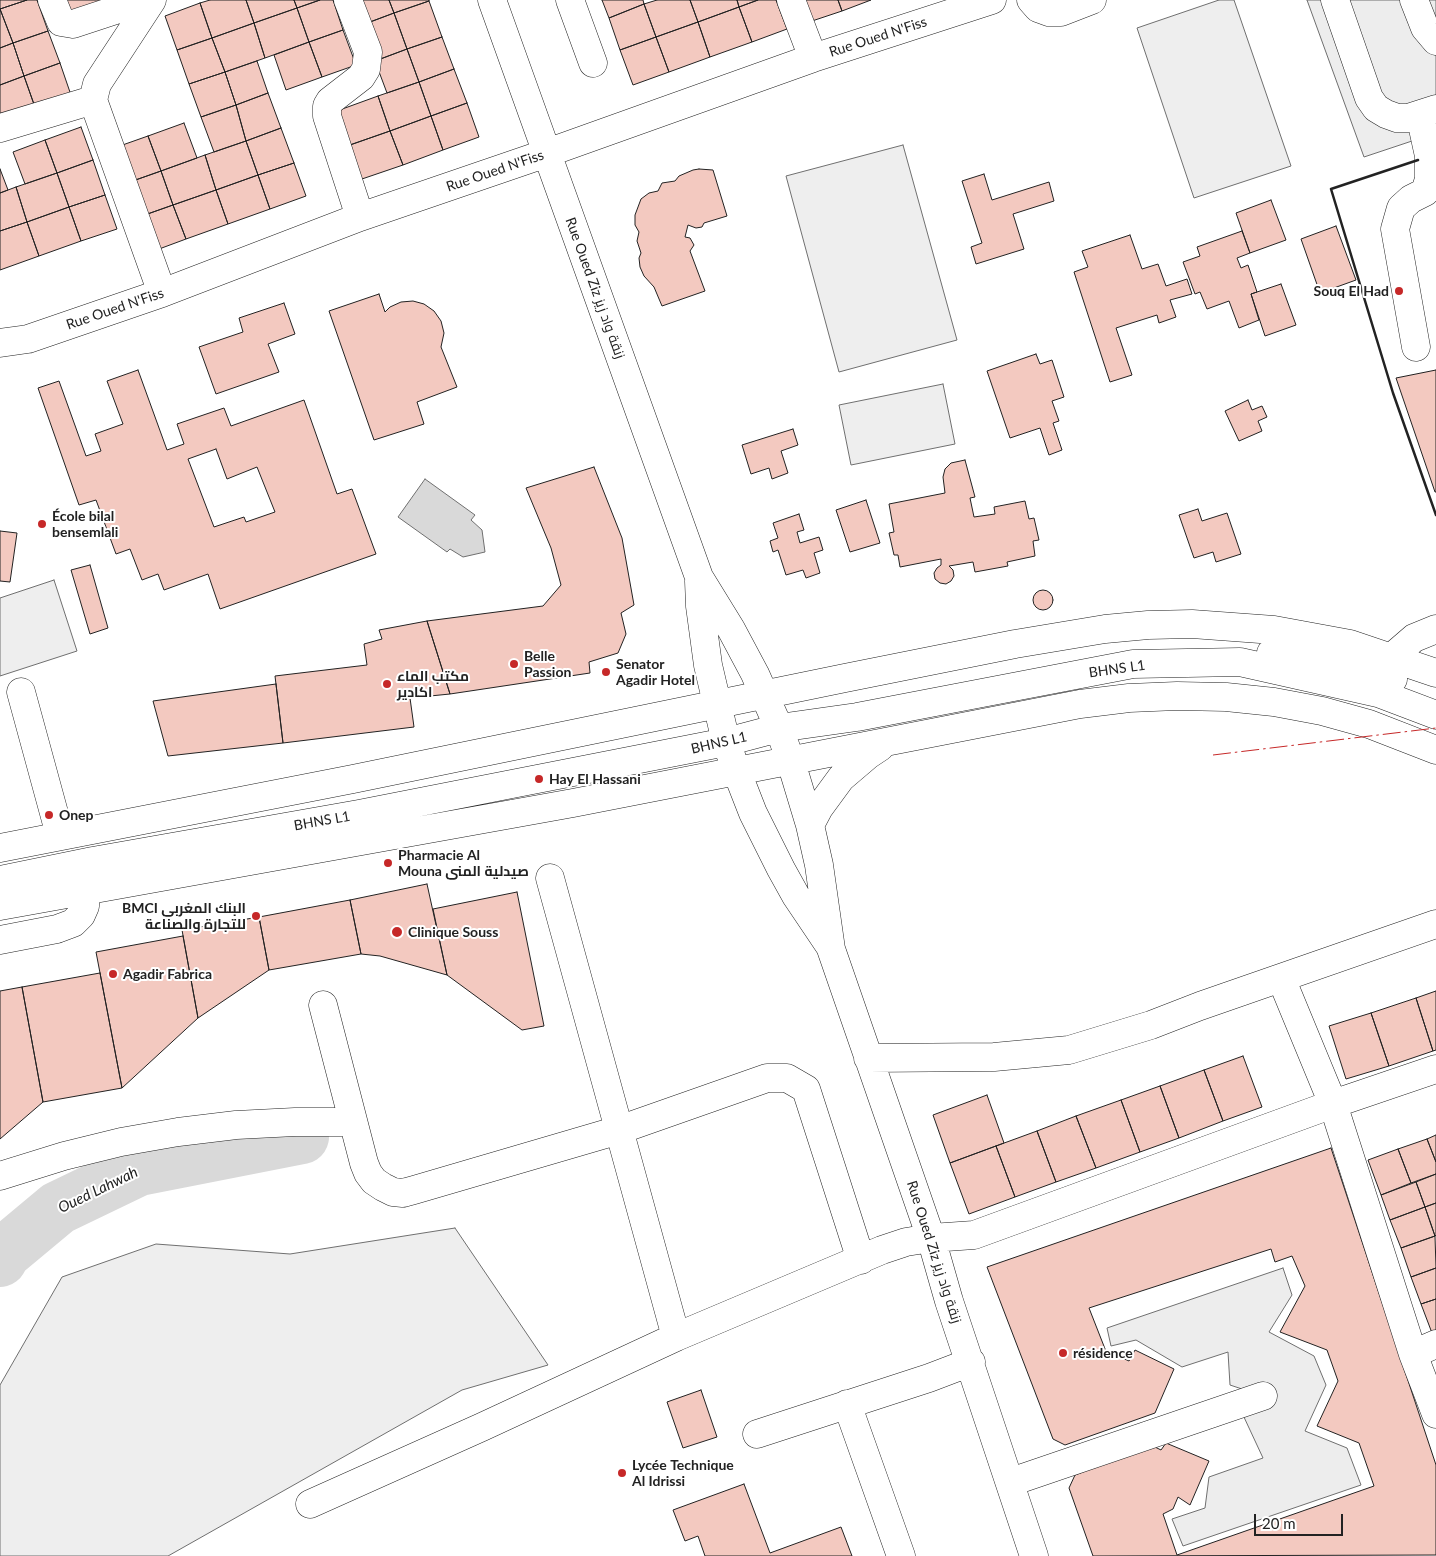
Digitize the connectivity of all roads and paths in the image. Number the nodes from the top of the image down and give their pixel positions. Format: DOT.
graph roads {
  1 [pos="52,0"];
  2 [pos="146,0"];
  3 [pos="152,0"];
  4 [pos="348,0"];
  5 [pos="492,0"];
  6 [pos="570,0"];
  7 [pos="790,0"];
  8 [pos="992,0"];
  9 [pos="1030,0"];
  10 [pos="1092,0"];
  11 [pos="1335,0"];
  12 [pos="1414,0"];
  13 [pos="1436,41"];
  14 [pos="813,58"];
  15 [pos="593,62"];
  16 [pos="93,100"];
  17 [pos="1428,112"];
  18 [pos="0,128"];
  19 [pos="547,153"];
  20 [pos="360,216"];
  21 [pos="162,293"];
  22 [pos="0,343"];
  23 [pos="1416,347"];
  24 [pos="699,577"];
  25 [pos="1436,629"];
  26 [pos="1392,657"];
  27 [pos="1436,673"];
  28 [pos="21,692"];
  29 [pos="1436,696"];
  30 [pos="772,712"];
  31 [pos="1436,715"];
  32 [pos="721,724"];
  33 [pos="887,743"];
  34 [pos="1436,750"];
  35 [pos="791,762"];
  36 [pos="737,772"];
  37 [pos="810,824"];
  38 [pos="60,835"];
  39 [pos="0,848"];
  40 [pos="0,866"];
  41 [pos="550,878"];
  42 [pos="0,880"];
  43 [pos="86,889"];
  44 [pos="0,906"];
  45 [pos="1436,924"];
  46 [pos="0,940"];
  47 [pos="831,948"];
  48 [pos="1281,978"];
  49 [pos="322,1006"];
  50 [pos="868,1058"];
  51 [pos="1436,1069"];
  52 [pos="1333,1104"];
  53 [pos="353,1122"];
  54 [pos="619,1130"];
  55 [pos="0,1176"];
  56 [pos="931,1238"];
  57 [pos="861,1260"];
  58 [pos="676,1336"];
  59 [pos="1425,1349"];
  60 [pos="971,1362"];
  61 [pos="1263,1396"];
  62 [pos="847,1404"];
  63 [pos="1436,1414"];
  64 [pos="758,1434"];
  65 [pos="1011,1482"];
  66 [pos="310,1504"];
  67 [pos="901,1556"];
  68 [pos="1034,1556"];
  1 -- 2 [label="street"];
  3 -- 16 [label="street"];
  4 -- 20 [label="street"];
  5 -- 19 [label="street, Rue Oued Ziz زنقة واد زيز"];
  6 -- 15 [label="street"];
  7 -- 14 [label="street"];
  8 -- 14 [label="street, Rue Oued N'Fiss"];
  9 -- 10 [label="street"];
  11 -- 17 [label="street"];
  12 -- 13 [label="street"];
  14 -- 19 [label="street, Rue Oued N'Fiss"];
  16 -- 18 [label="street"];
  16 -- 21 [label="street"];
  17 -- 23 [label="street"];
  19 -- 20 [label="street, Rue Oued N'Fiss"];
  19 -- 24 [label="street, Rue Oued Ziz زنقة واد زيز"];
  20 -- 21 [label="street, Rue Oued N'Fiss"];
  21 -- 22 [label="street, Rue Oued N'Fiss"];
  24 -- 30 [label="street, Rue Oued Ziz زنقة واد زيز"];
  24 -- 32 [label="street, Rue Oued Ziz زنقة واد زيز"];
  25 -- 26 [label="street"];
  26 -- 27 [label="street"];
  26 -- 30 [label="street"];
  28 -- 38 [label="street"];
  29 -- 30 [label="street, BHNS L1"];
  30 -- 31 [label="street, BHNS L1"];
  30 -- 32 [label="street"];
  30 -- 32 [label="street, BHNS L1"];
  30 -- 35 [label="street, Rue Oued Ziz زنقة واد زيز"];
  32 -- 36 [label="street, Rue Oued Ziz زنقة واد زيز"];
  32 -- 38 [label="street"];
  32 -- 40 [label="street, BHNS L1"];
  32 -- 42 [label="street, BHNS L1"];
  33 -- 34 [label="street"];
  33 -- 35 [label="street"];
  33 -- 37 [label="street"];
  35 -- 36 [label="street"];
  35 -- 37 [label="street, Rue Oued Ziz زنقة واد زيز"];
  36 -- 43 [label="street"];
  36 -- 47 [label="street, Rue Oued Ziz زنقة واد زيز"];
  37 -- 47 [label="street, Rue Oued Ziz زنقة واد زيز"];
  38 -- 39 [label="street"];
  41 -- 54 [label="street"];
  43 -- 44 [label="street"];
  43 -- 46 [label="street"];
  45 -- 48 [label="street"];
  47 -- 50 [label="street, Rue Oued Ziz زنقة واد زيز"];
  48 -- 50 [label="street"];
  48 -- 52 [label="street"];
  49 -- 53 [label="street"];
  50 -- 56 [label="street, Rue Oued Ziz زنقة واد زيز"];
  51 -- 52 [label="street"];
  52 -- 56 [label="street"];
  52 -- 59 [label="street"];
  53 -- 54 [label="street"];
  53 -- 55 [label="street"];
  54 -- 57 [label="street"];
  54 -- 58 [label="street"];
  56 -- 57 [label="street"];
  56 -- 60 [label="street, Rue Oued Ziz زنقة واد زيز"];
  57 -- 58 [label="street"];
  58 -- 66 [label="street"];
  59 -- 63 [label="street"];
  60 -- 62 [label="street"];
  60 -- 65 [label="street, Rue Oued Ziz زنقة واد زيز"];
  61 -- 65 [label="street"];
  62 -- 64 [label="street"];
  62 -- 67 [label="street"];
  65 -- 68 [label="street, Rue Oued Ziz زنقة واد زيز"];
}
